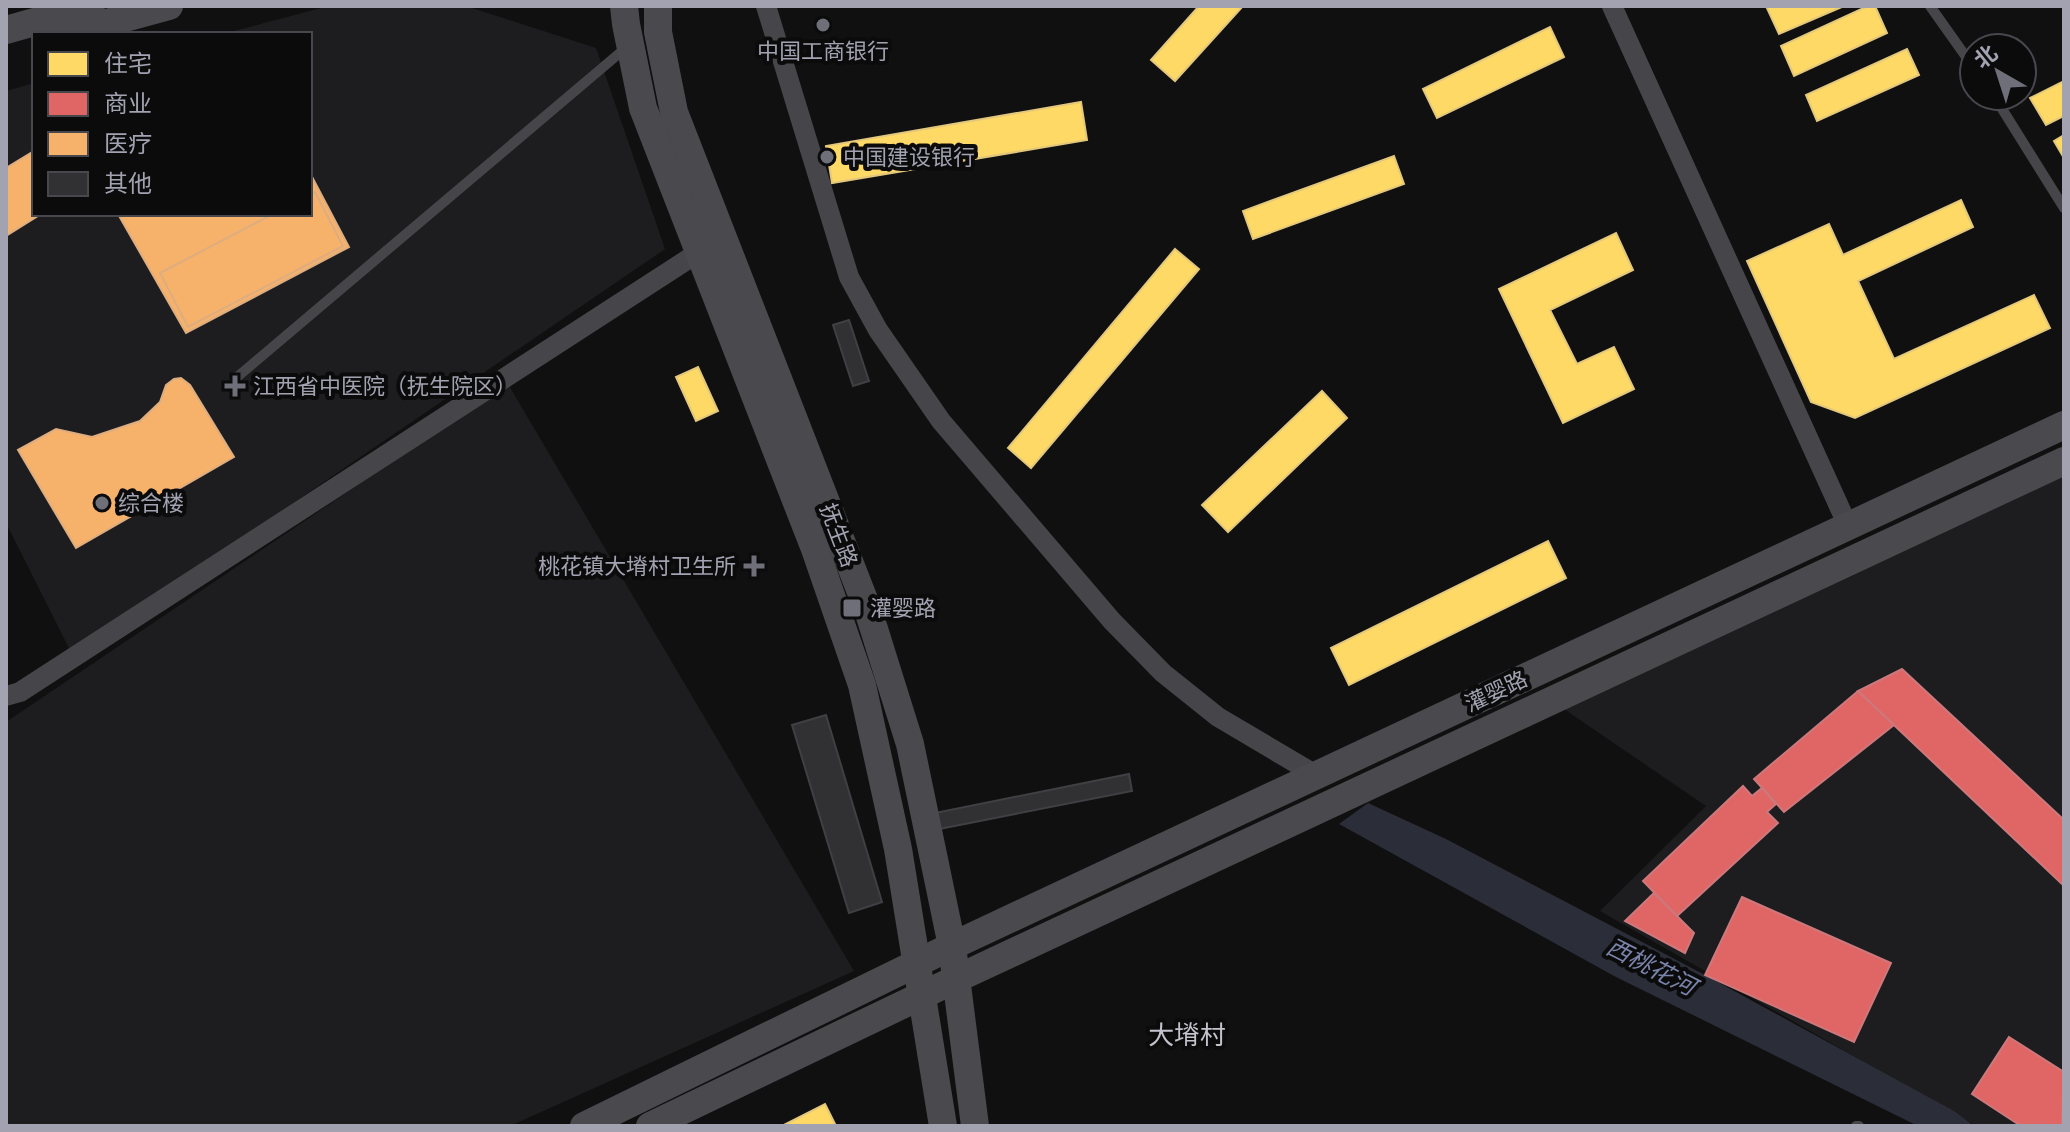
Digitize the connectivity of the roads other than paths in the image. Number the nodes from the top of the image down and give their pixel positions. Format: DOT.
graph roads {
  1 [pos="91,6"];
  2 [pos="169,6"];
  3 [pos="624,6"];
  4 [pos="658,6"];
  5 [pos="766,6"];
  6 [pos="1612,6"];
  7 [pos="1930,6"];
  8 [pos="6,30"];
  9 [pos="73,32"];
  10 [pos="32,44"];
  11 [pos="630,45"];
  12 [pos="1958,45"];
  13 [pos="6,50"];
  14 [pos="2004,112"];
  15 [pos="2064,208"];
  16 [pos="699,252"];
  17 [pos="236,378"];
  18 [pos="2064,425"];
  19 [pos="2064,461"];
  20 [pos="1848,526"];
  21 [pos="6,696"];
  22 [pos="1316,775"];
  23 [pos="952,946"];
  24 [pos="917,964"];
  25 [pos="956,979"];
  26 [pos="922,996"];
  27 [pos="584,1126"];
  28 [pos="650,1126"];
  29 [pos="943,1126"];
  30 [pos="975,1126"];
  1 -- 8 [label="main road"];
  2 -- 9 [label="main road"];
  3 -- 11 [label="main road, 抚生路"];
  4 -- 23 [label="main road, 抚生路"];
  5 -- 22 [label="street"];
  6 -- 20 [label="street"];
  7 -- 12 [label="lane"];
  10 -- 13 [label="main road"];
  11 -- 16 [label="main road, 抚生路"];
  11 -- 17 [label="lane"];
  14 -- 15 [label="lane"];
  16 -- 21 [label="street"];
  16 -- 24 [label="main road, 抚生路"];
  18 -- 20 [label="main road, 灌婴路"];
  19 -- 25 [label="main road, 灌婴路"];
  20 -- 22 [label="main road, 灌婴路"];
  22 -- 23 [label="main road, 灌婴路"];
  23 -- 24 [label="main road, 灌婴路"];
  23 -- 25 [label="main road, 抚生路"];
  24 -- 26 [label="main road, 抚生路"];
  24 -- 27 [label="main road, 灌婴路"];
  25 -- 26 [label="main road, 灌婴路"];
  25 -- 30 [label="main road, 抚生路"];
  26 -- 28 [label="main road, 灌婴路"];
  26 -- 29 [label="main road, 抚生路"];
}
